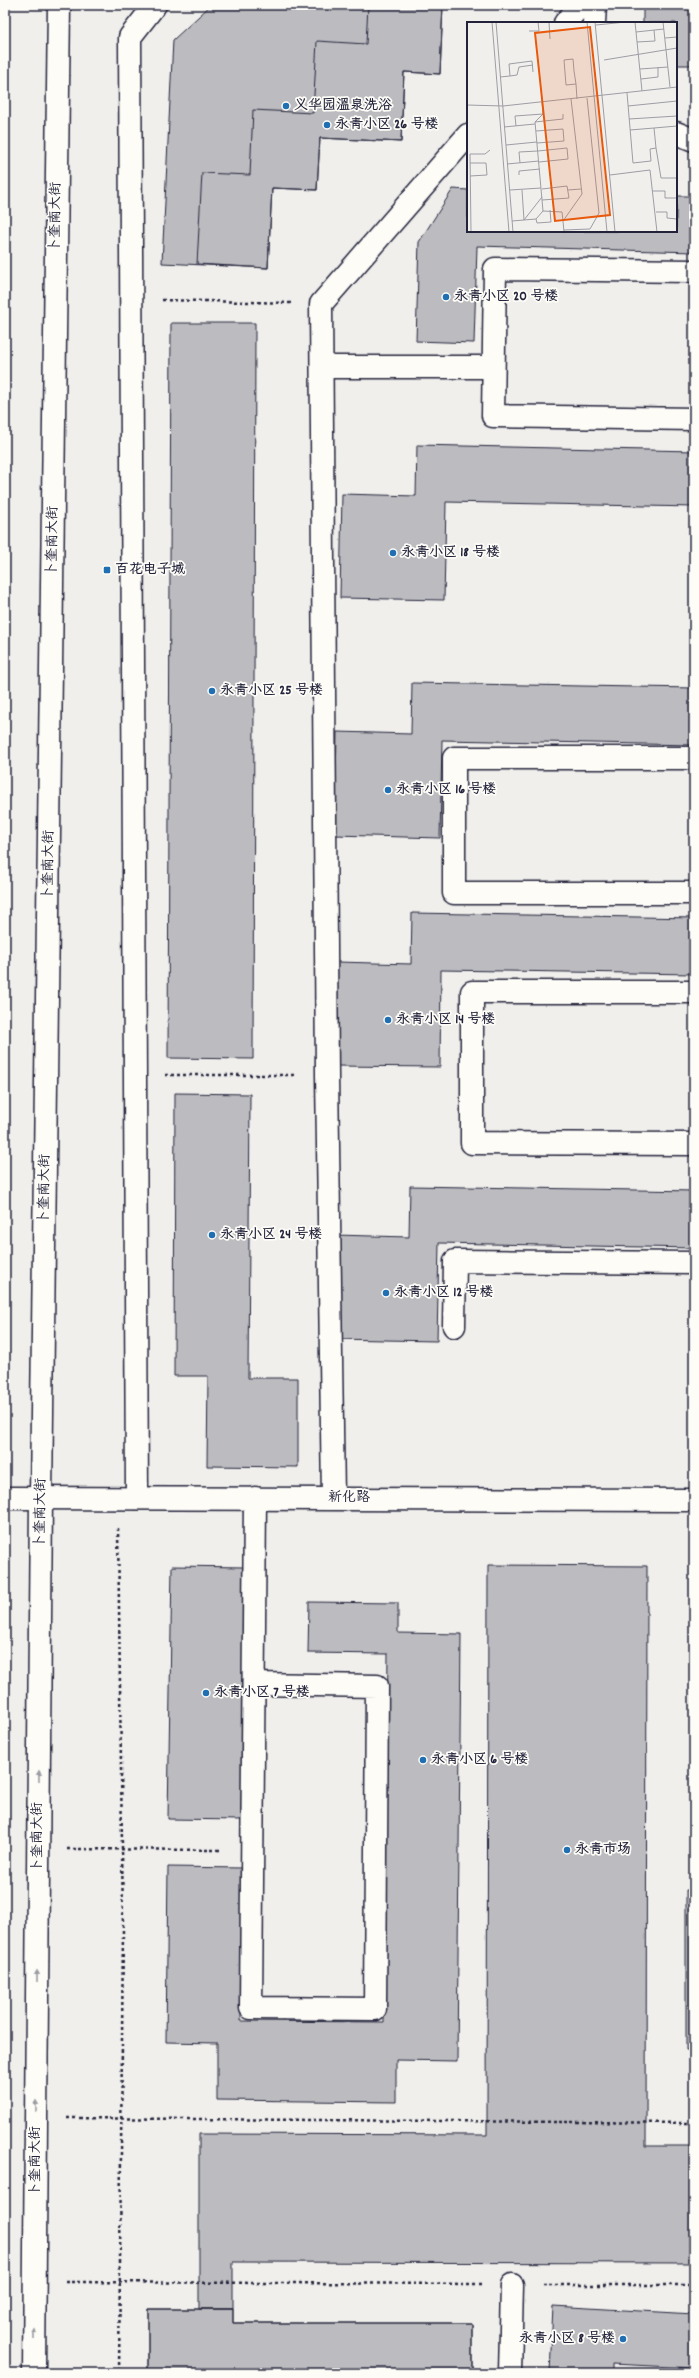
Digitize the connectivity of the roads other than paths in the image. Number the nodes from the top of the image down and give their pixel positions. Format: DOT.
graph roads {
  1 [pos="59,5"];
  2 [pos="155,5"];
  3 [pos="580,5"];
  4 [pos="595,5"];
  5 [pos="566,22"];
  6 [pos="594,22"];
  7 [pos="677,133"];
  8 [pos="467,136"];
  9 [pos="694,140"];
  10 [pos="694,271"];
  11 [pos="493,366"];
  12 [pos="322,368"];
  13 [pos="694,419"];
  14 [pos="694,758"];
  15 [pos="694,893"];
  16 [pos="694,992"];
  17 [pos="694,1144"];
  18 [pos="694,1263"];
  19 [pos="454,1326"];
  20 [pos="41,1497"];
  21 [pos="5,1498"];
  22 [pos="128,1498"];
  23 [pos="255,1498"];
  24 [pos="333,1498"];
  25 [pos="694,1500"];
  26 [pos="254,1684"];
  27 [pos="512,2285"];
  28 [pos="34,2373"];
  29 [pos="510,2373"];
  1 -- 20 [label="street, 卜奎南大街"];
  2 -- 22 [label="street"];
  3 -- 5 [label="street"];
  4 -- 6 [label="street"];
  7 -- 9 [label="street"];
  8 -- 12 [label="street"];
  10 -- 11 [label="street"];
  11 -- 12 [label="street"];
  11 -- 13 [label="street"];
  12 -- 24 [label="street"];
  14 -- 15 [label="street"];
  16 -- 17 [label="street"];
  18 -- 19 [label="street"];
  20 -- 21 [label="street, 新化路"];
  20 -- 22 [label="street, 新化路"];
  28 -- 20 [label="street, 卜奎南大街, one-way"];
  22 -- 23 [label="street, 新化路"];
  23 -- 24 [label="street, 新化路"];
  23 -- 26 [label="street"];
  24 -- 25 [label="street, 新化路"];
  26 -- 26 [label="street"];
  27 -- 29 [label="street"];
}
